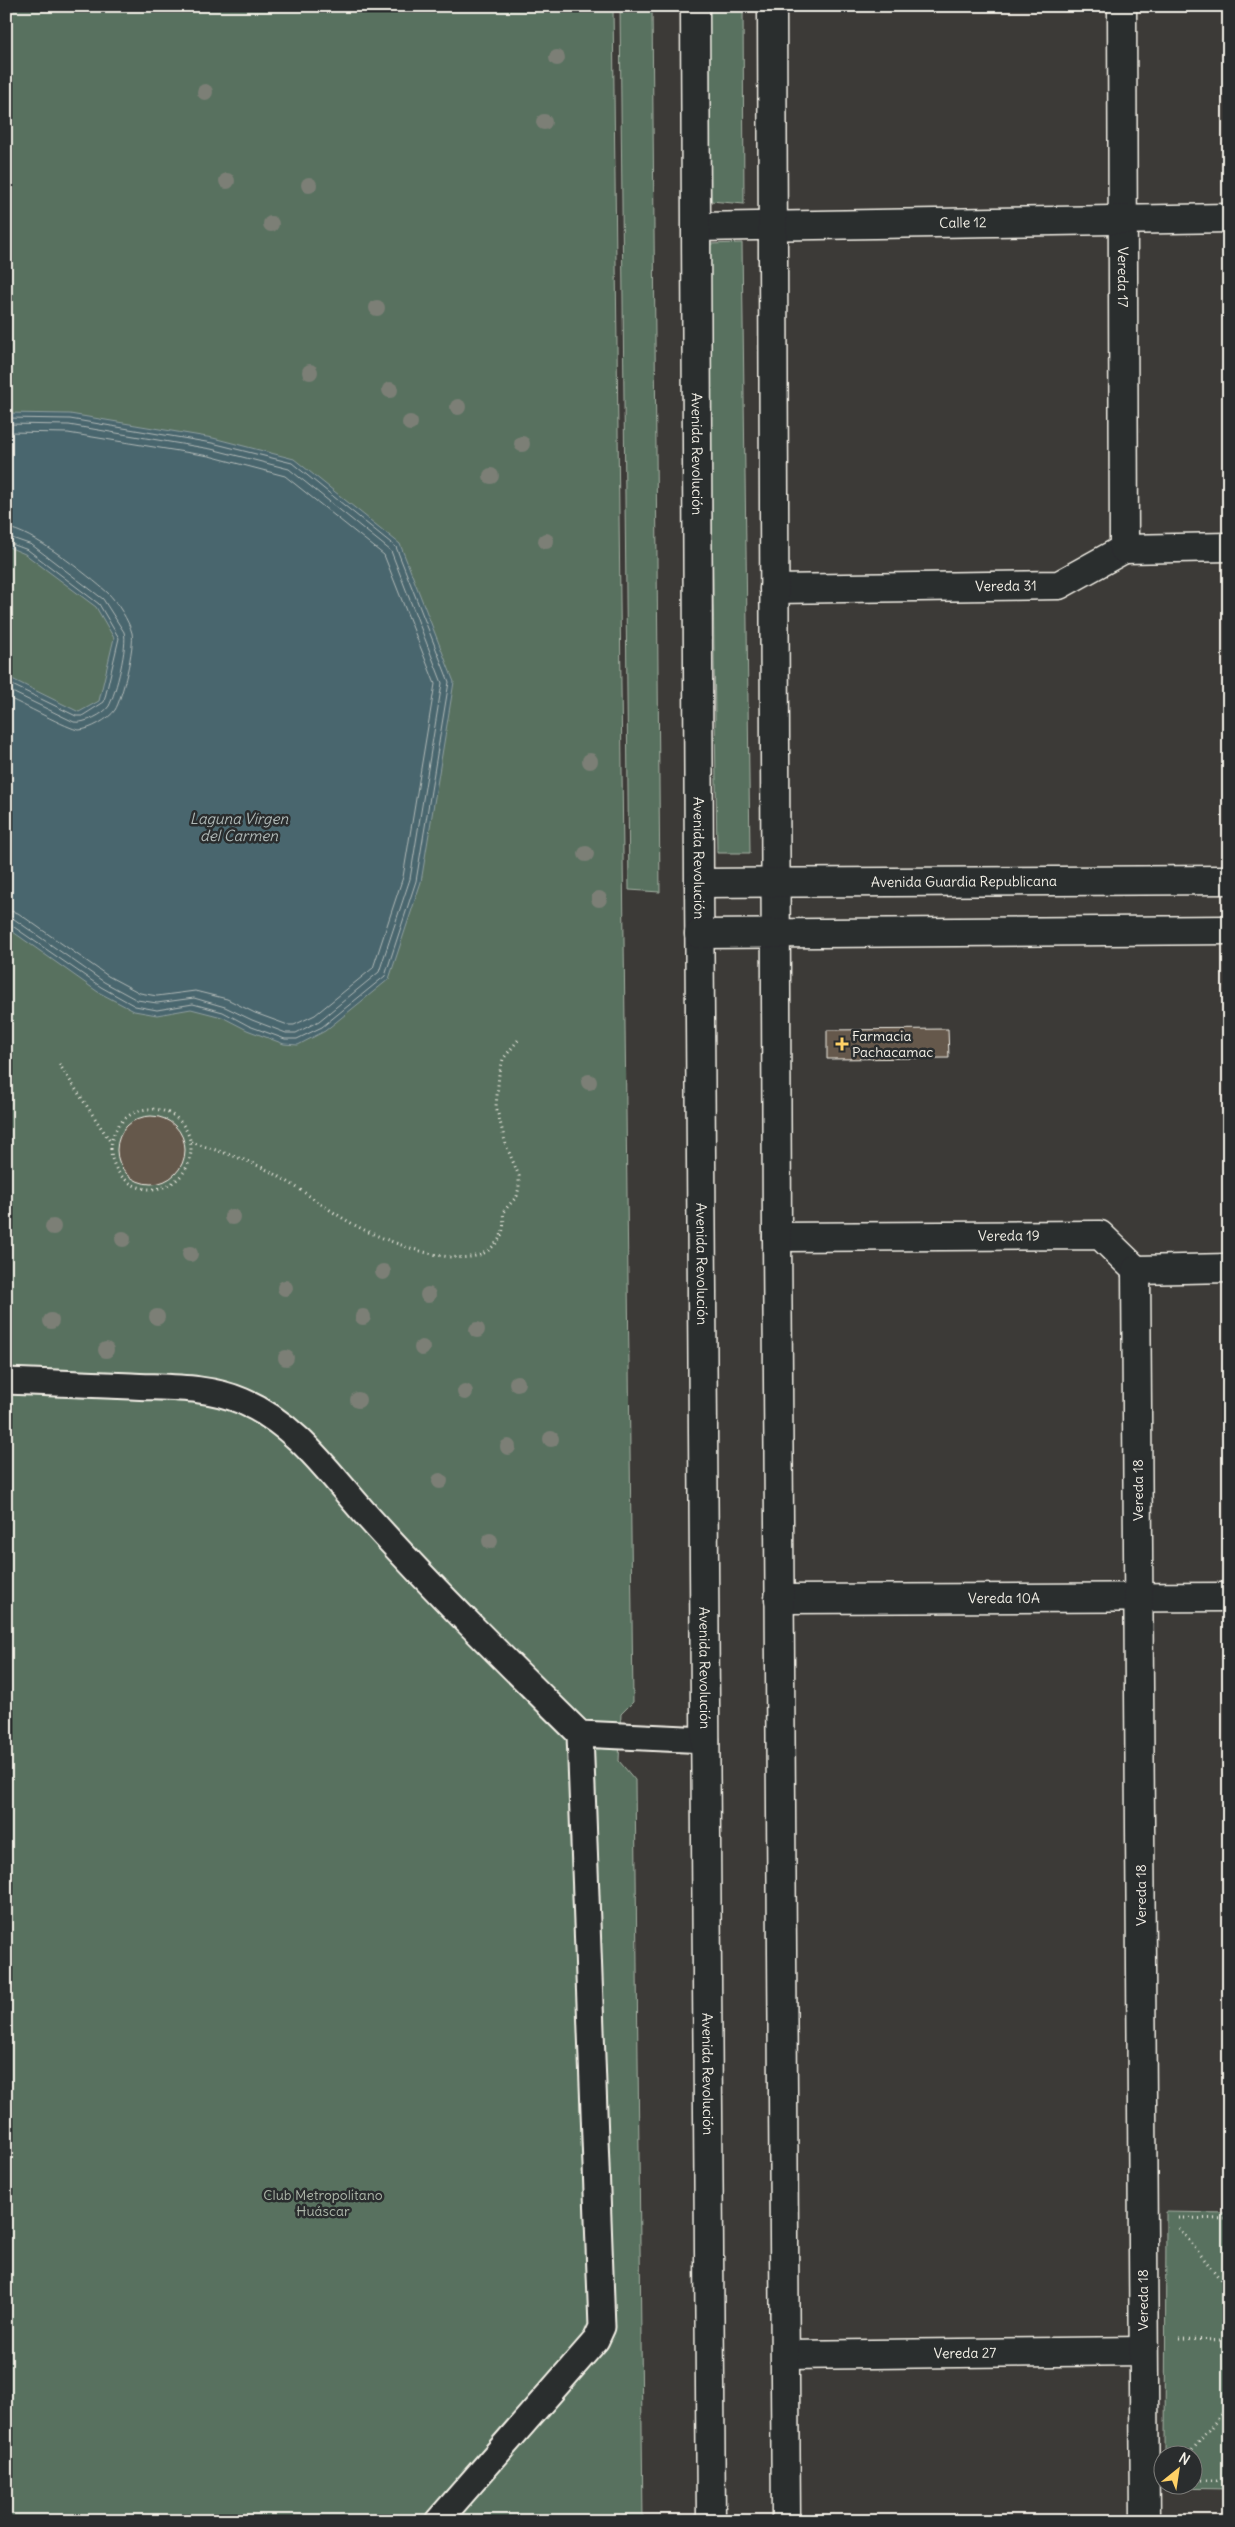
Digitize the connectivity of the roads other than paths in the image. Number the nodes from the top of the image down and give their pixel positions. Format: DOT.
graph roads {
  1 [pos="695,6"];
  2 [pos="772,6"];
  3 [pos="1122,6"];
  4 [pos="1229,218"];
  5 [pos="1123,220"];
  6 [pos="773,225"];
  7 [pos="697,227"];
  8 [pos="1229,548"];
  9 [pos="1124,549"];
  10 [pos="774,589"];
  11 [pos="1229,880"];
  12 [pos="775,882"];
  13 [pos="698,883"];
  14 [pos="1229,930"];
  15 [pos="775,932"];
  16 [pos="699,934"];
  17 [pos="777,1237"];
  18 [pos="1229,1268"];
  19 [pos="1136,1270"];
  20 [pos="6,1381"];
  21 [pos="1229,1597"];
  22 [pos="1138,1598"];
  23 [pos="779,1599"];
  24 [pos="580,1734"];
  25 [pos="706,1740"];
  26 [pos="1143,2351"];
  27 [pos="786,2355"];
  28 [pos="438,2521"];
  29 [pos="711,2521"];
  30 [pos="786,2521"];
  31 [pos="1144,2521"];
  1 -- 7 [label="street, Avenida Revolución"];
  2 -- 6 [label="street"];
  3 -- 5 [label="street, Vereda 17"];
  4 -- 5 [label="street, Calle 12"];
  5 -- 6 [label="street, Calle 12"];
  5 -- 9 [label="street, Vereda 17"];
  6 -- 7 [label="street, Calle 12"];
  6 -- 10 [label="street"];
  7 -- 13 [label="street, Avenida Revolución"];
  8 -- 9 [label="street, Vereda 31"];
  9 -- 10 [label="street, Vereda 31"];
  10 -- 12 [label="street"];
  11 -- 12 [label="street, Avenida Guardia Republicana"];
  12 -- 13 [label="street, Avenida Guardia Republicana"];
  12 -- 15 [label="street"];
  13 -- 16 [label="street, Avenida Revolución"];
  14 -- 15 [label="street"];
  15 -- 16 [label="street"];
  15 -- 17 [label="street"];
  16 -- 25 [label="street, Avenida Revolución"];
  17 -- 19 [label="street, Vereda 19"];
  17 -- 23 [label="street"];
  18 -- 19 [label="street"];
  19 -- 22 [label="street, Vereda 18"];
  20 -- 24 [label="lane"];
  21 -- 22 [label="street, Vereda 10A"];
  22 -- 23 [label="street, Vereda 10A"];
  22 -- 26 [label="street, Vereda 18"];
  23 -- 27 [label="street"];
  24 -- 25 [label="lane"];
  24 -- 28 [label="lane"];
  25 -- 29 [label="street, Avenida Revolución"];
  26 -- 27 [label="street, Vereda 27"];
  26 -- 31 [label="street, Vereda 18"];
  27 -- 30 [label="street"];
}
